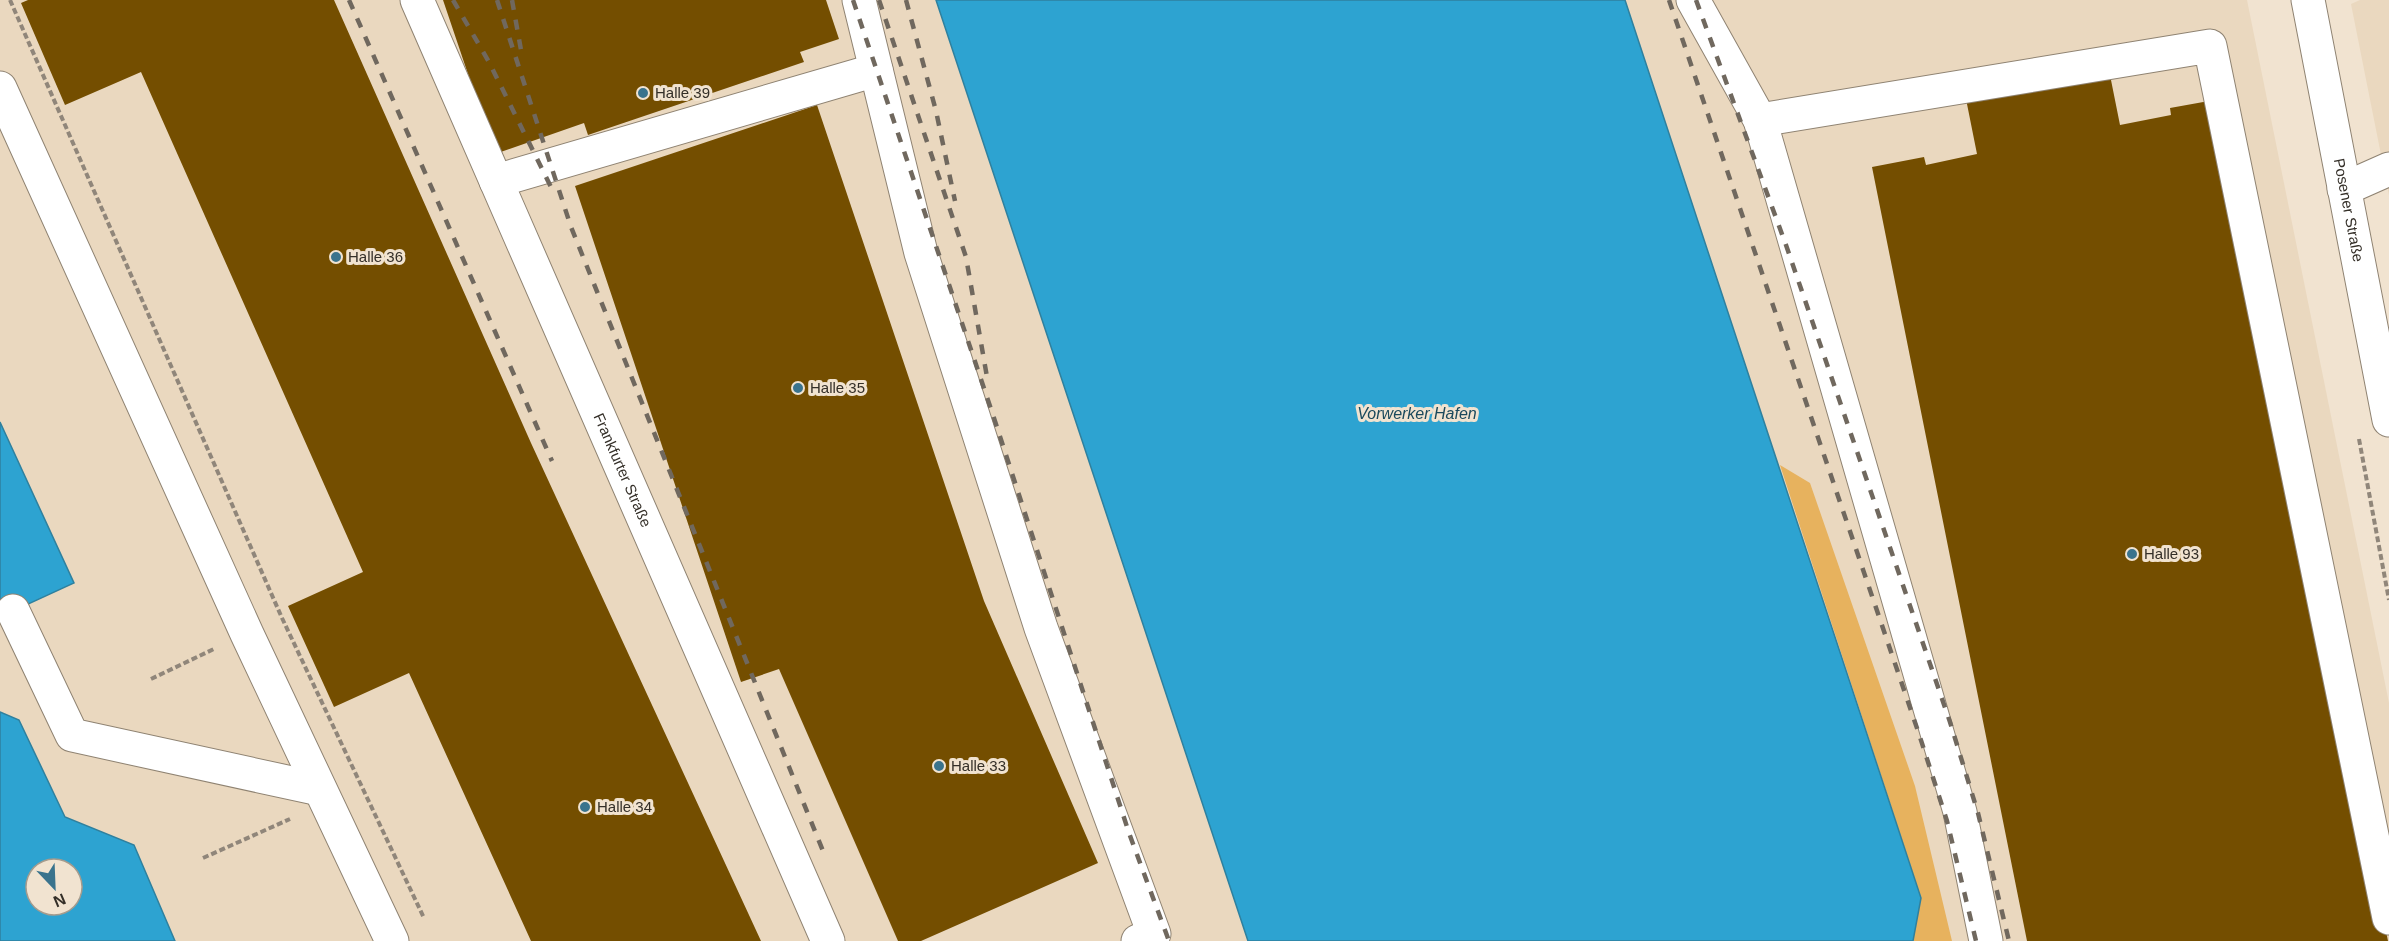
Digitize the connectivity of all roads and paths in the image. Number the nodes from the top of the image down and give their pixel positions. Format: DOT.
graph roads {
  1 [pos="10,0"];
  2 [pos="417,0"];
  3 [pos="859,0"];
  4 [pos="1693,0"];
  5 [pos="2308,0"];
  6 [pos="876,70"];
  7 [pos="0,88"];
  8 [pos="1760,120"];
  9 [pos="2389,169"];
  10 [pos="496,181"];
  11 [pos="2344,189"];
  12 [pos="2389,420"];
  13 [pos="13,610"];
  14 [pos="362,787"];
  15 [pos="322,796"];
  16 [pos="202,858"];
  17 [pos="424,918"];
  18 [pos="2389,918"];
  19 [pos="392,941"];
  20 [pos="828,941"];
  21 [pos="1138,941"];
  22 [pos="1986,941"];
  1 -- 14 [label="path"];
  2 -- 10 [label="street, Frankfurter Straße"];
  3 -- 6 [label="street"];
  4 -- 8 [label="street"];
  5 -- 11 [label="street, Posener Straße"];
  6 -- 10 [label="street"];
  6 -- 21 [label="street"];
  7 -- 15 [label="street"];
  8 -- 18 [label="street"];
  8 -- 22 [label="street"];
  9 -- 11 [label="street"];
  10 -- 20 [label="street, Frankfurter Straße"];
  11 -- 12 [label="street, Posener Straße"];
  13 -- 15 [label="street"];
  14 -- 15 [label="path"];
  14 -- 17 [label="path"];
  15 -- 16 [label="path"];
  15 -- 19 [label="street"];
}
